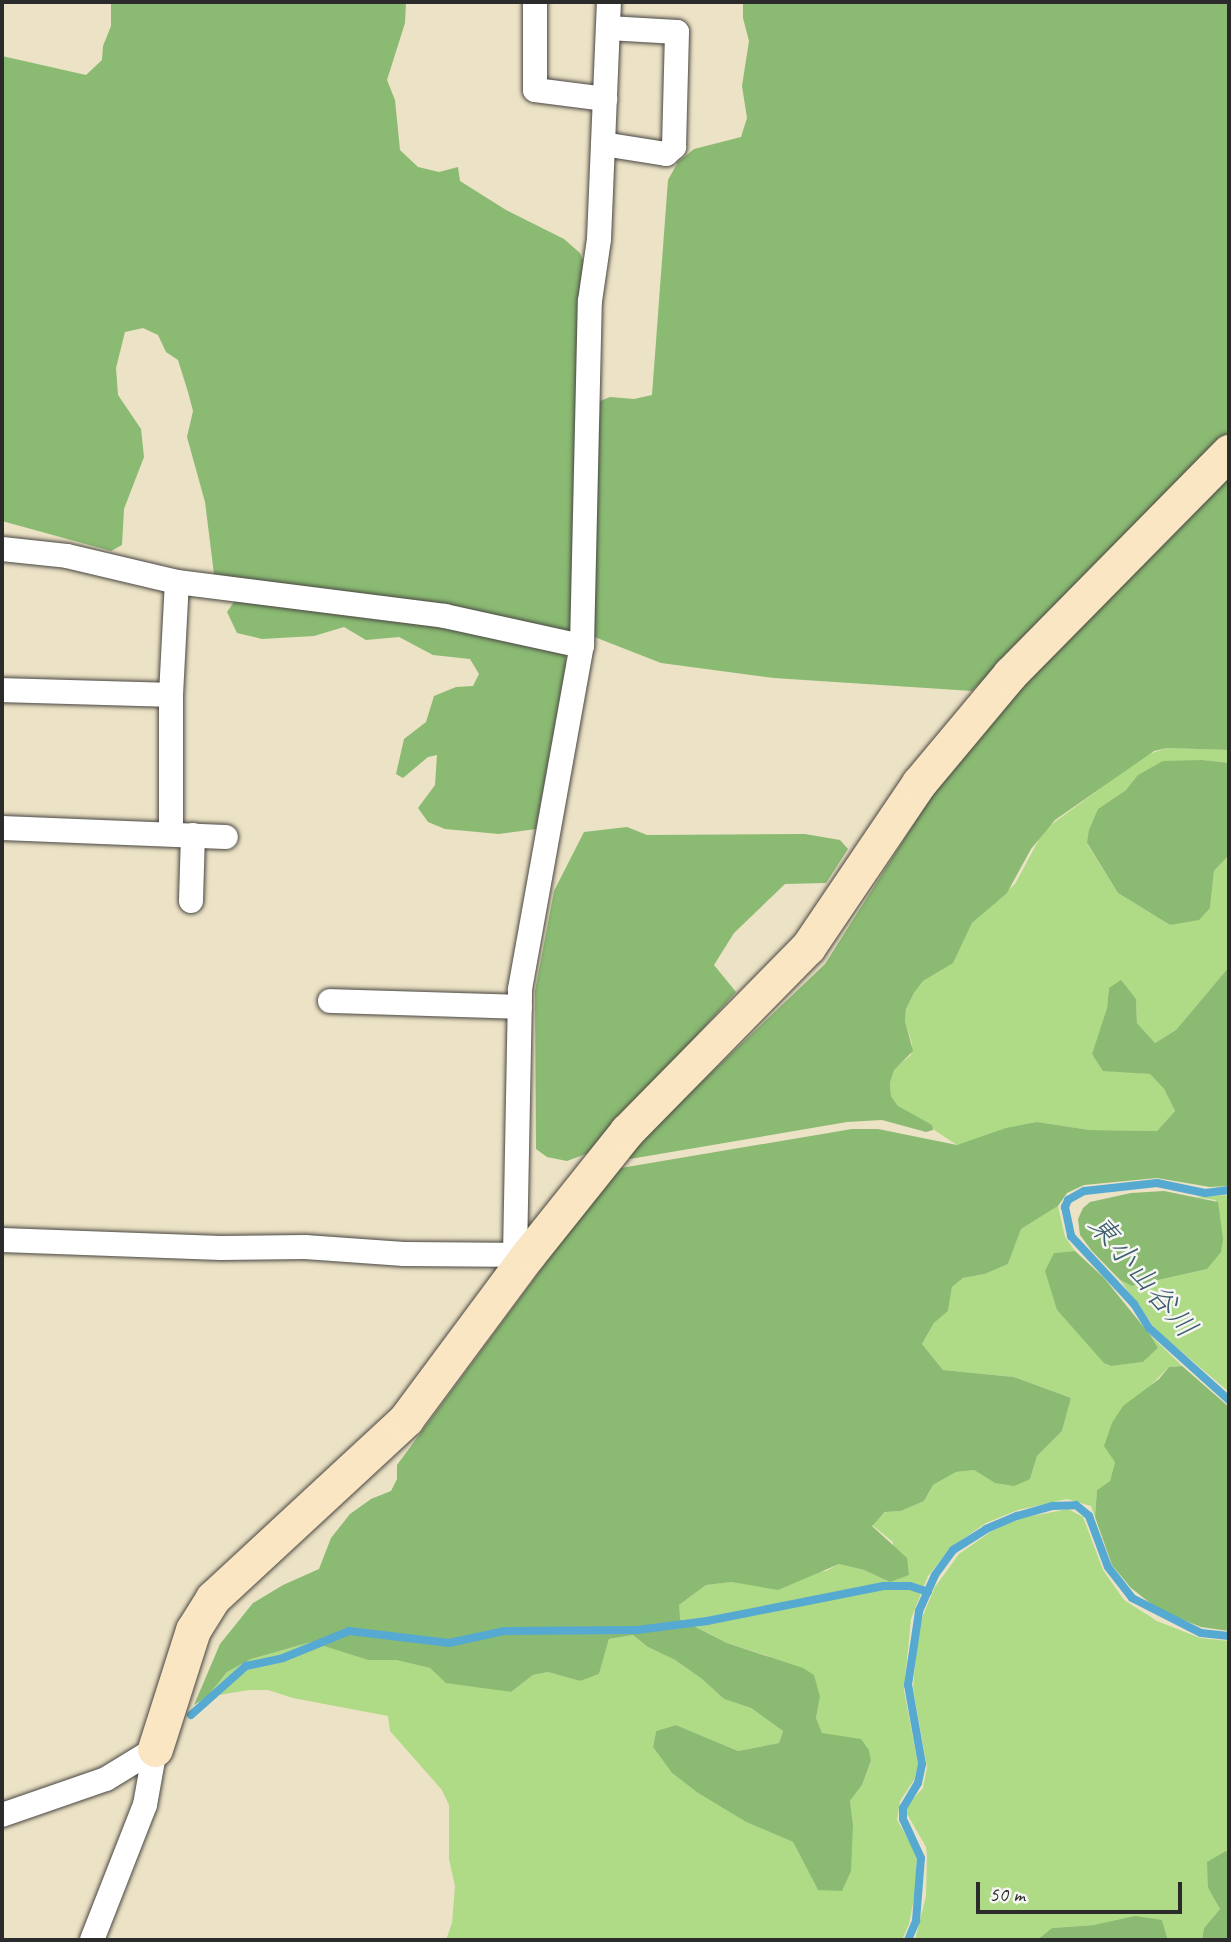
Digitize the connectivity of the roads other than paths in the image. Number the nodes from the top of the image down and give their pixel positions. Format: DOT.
graph roads {
  1 [pos="535,2"];
  2 [pos="608,2"];
  3 [pos="608,27"];
  4 [pos="605,99"];
  5 [pos="603,144"];
  6 [pos="1229,452"];
  7 [pos="2,549"];
  8 [pos="177,582"];
  9 [pos="582,646"];
  10 [pos="2,690"];
  11 [pos="172,695"];
  12 [pos="2,828"];
  13 [pos="182,835"];
  14 [pos="226,837"];
  15 [pos="191,901"];
  16 [pos="330,1001"];
  17 [pos="520,1007"];
  18 [pos="2,1240"];
  19 [pos="521,1255"];
  20 [pos="155,1749"];
  21 [pos="2,1815"];
  22 [pos="92,1940"];
  1 -- 4 [label="street"];
  2 -- 3 [label="street"];
  3 -- 4 [label="street"];
  3 -- 5 [label="street"];
  4 -- 5 [label="street"];
  5 -- 9 [label="street"];
  6 -- 19 [label="street"];
  7 -- 8 [label="street"];
  8 -- 9 [label="street"];
  8 -- 11 [label="street"];
  9 -- 17 [label="street"];
  10 -- 11 [label="street"];
  11 -- 13 [label="street"];
  12 -- 13 [label="street"];
  13 -- 14 [label="street"];
  13 -- 15 [label="street"];
  16 -- 17 [label="street"];
  17 -- 19 [label="street"];
  18 -- 19 [label="street"];
  19 -- 20 [label="street"];
  20 -- 21 [label="street"];
  20 -- 22 [label="street"];
}
